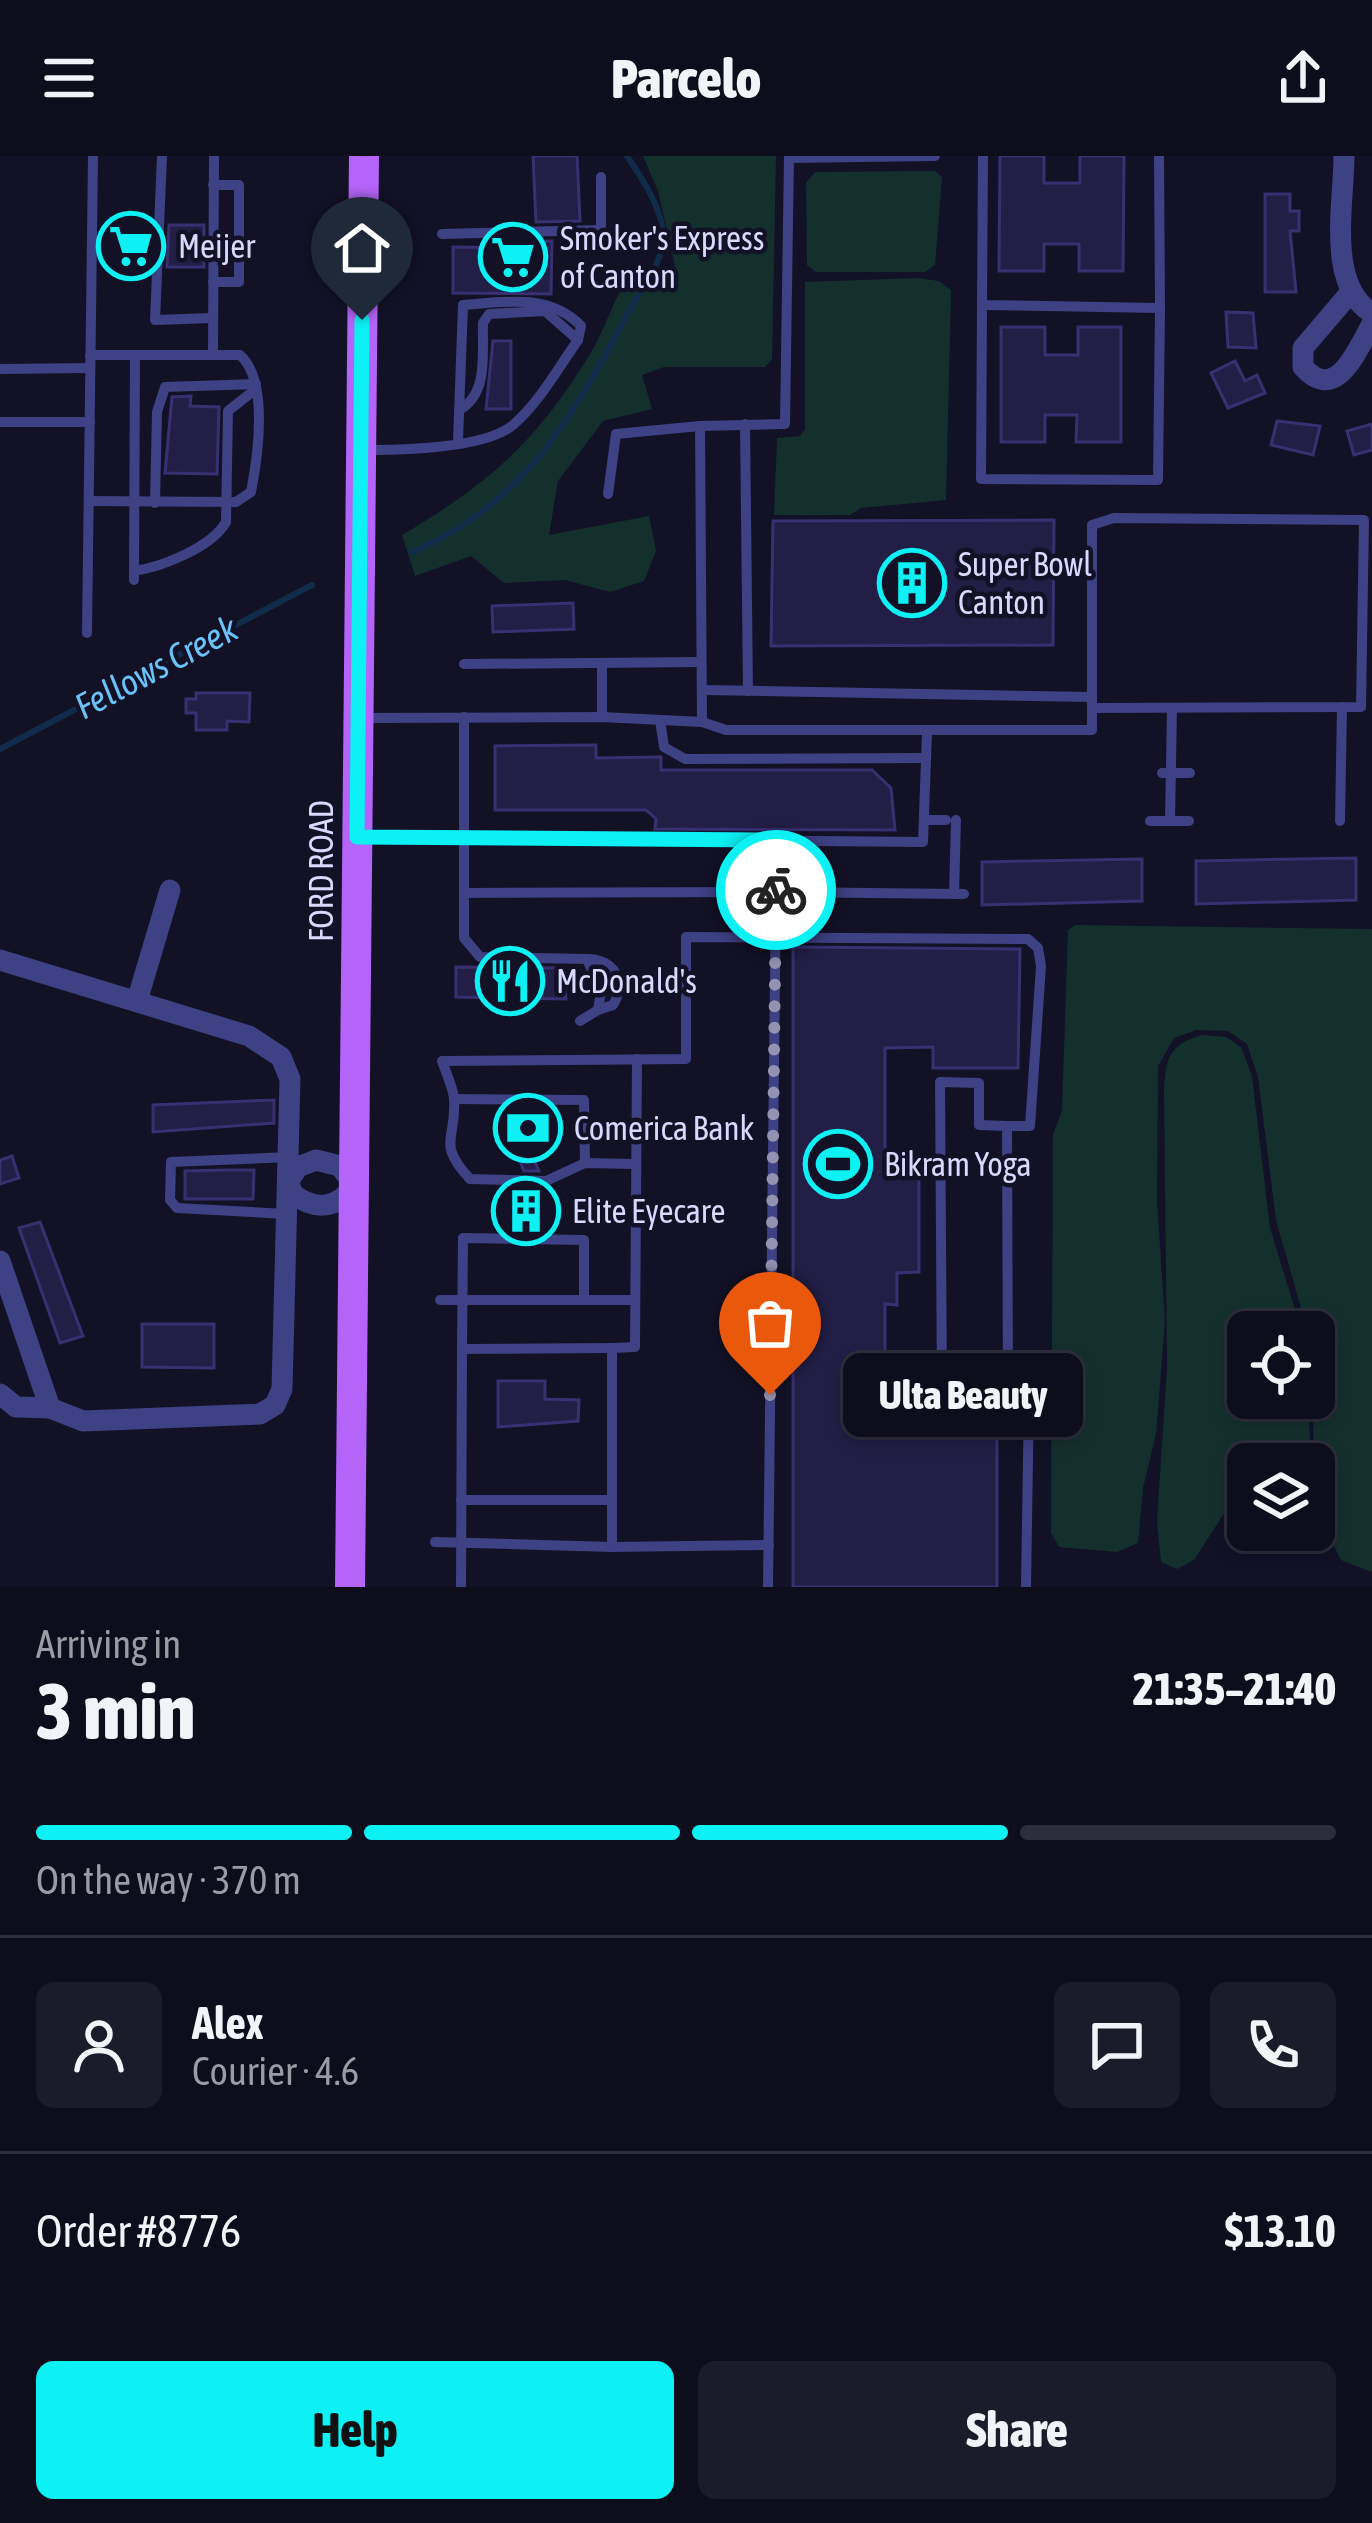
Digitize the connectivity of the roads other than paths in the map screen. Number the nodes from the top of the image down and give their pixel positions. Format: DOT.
graph roads {
  1 [pos="93,156"];
  2 [pos="162,156"];
  3 [pos="214,156"];
  4 [pos="364,156"];
  5 [pos="935,156"];
  6 [pos="983,156"];
  7 [pos="1159,156"];
  8 [pos="1344,156"];
  9 [pos="789,157"];
  10 [pos="601,177"];
  11 [pos="213,185"];
  12 [pos="442,235"];
  13 [pos="213,282"];
  14 [pos="1350,293"];
  15 [pos="982,304"];
  16 [pos="1160,308"];
  17 [pos="1372,313"];
  18 [pos="213,318"];
  19 [pos="1372,324"];
  20 [pos="578,340"];
  21 [pos="135,355"];
  22 [pos="213,355"];
  23 [pos="90,361"];
  24 [pos="0,369"];
  25 [pos="256,386"];
  26 [pos="459,410"];
  27 [pos="0,422"];
  28 [pos="90,422"];
  29 [pos="745,424"];
  30 [pos="700,426"];
  31 [pos="458,441"];
  32 [pos="360,450"];
  33 [pos="608,494"];
  34 [pos="89,501"];
  35 [pos="135,502"];
  36 [pos="226,502"];
  37 [pos="155,503"];
  38 [pos="87,633"];
  39 [pos="701,662"];
  40 [pos="464,664"];
  41 [pos="602,664"];
  42 [pos="702,690"];
  43 [pos="748,691"];
  44 [pos="1092,702"];
  45 [pos="1172,707"];
  46 [pos="1342,707"];
  47 [pos="464,717"];
  48 [pos="602,717"];
  49 [pos="358,718"];
  50 [pos="660,720"];
  51 [pos="703,722"];
  52 [pos="927,733"];
  53 [pos="926,758"];
  54 [pos="1166,773"];
  55 [pos="1190,773"];
  56 [pos="924,820"];
  57 [pos="1150,821"];
  58 [pos="1170,821"];
  59 [pos="1189,821"];
  60 [pos="1340,821"];
  61 [pos="357,837"];
  62 [pos="463,838"];
  63 [pos="777,840"];
  64 [pos="170,890"];
  65 [pos="776,892"];
  66 [pos="464,893"];
  67 [pos="776,937"];
  68 [pos="587,959"];
  69 [pos="0,961"];
  70 [pos="137,1001"];
  71 [pos="598,1010"];
  72 [pos="580,1021"];
  73 [pos="637,1059"];
  74 [pos="454,1099"];
  75 [pos="1007,1126"];
  76 [pos="289,1157"];
  77 [pos="585,1163"];
  78 [pos="636,1163"];
  79 [pos="288,1182"];
  80 [pos="354,1185"];
  81 [pos="286,1214"];
  82 [pos="0,1261"];
  83 [pos="440,1300"];
  84 [pos="463,1300"];
  85 [pos="584,1300"];
  86 [pos="634,1300"];
  87 [pos="612,1348"];
  88 [pos="462,1349"];
  89 [pos="0,1394"];
  90 [pos="1008,1395"];
  91 [pos="50,1408"];
  92 [pos="611,1499"];
  93 [pos="461,1500"];
  94 [pos="436,1542"];
  95 [pos="462,1543"];
  96 [pos="769,1545"];
  97 [pos="612,1547"];
  98 [pos="350,1587"];
  99 [pos="461,1587"];
  100 [pos="768,1587"];
  101 [pos="1026,1587"];
  1 -- 23 [label="lane"];
  2 -- 18 [label="lane"];
  3 -- 11 [label="lane"];
  4 -- 32 [label="main road, FORD ROAD"];
  5 -- 9 [label="lane"];
  6 -- 15 [label="lane"];
  7 -- 16 [label="lane"];
  8 -- 14 [label="street"];
  9 -- 29 [label="lane"];
  10 -- 12 [label="lane"];
  11 -- 13 [label="lane"];
  11 -- 13 [label="lane"];
  13 -- 18 [label="lane"];
  14 -- 17 [label="street"];
  14 -- 19 [label="street"];
  15 -- 16 [label="lane"];
  15 -- 16 [label="lane"];
  18 -- 22 [label="lane"];
  20 -- 26 [label="lane"];
  20 -- 26 [label="lane"];
  20 -- 31 [label="lane"];
  21 -- 22 [label="lane"];
  21 -- 23 [label="lane"];
  21 -- 35 [label="lane"];
  22 -- 25 [label="lane"];
  23 -- 24 [label="lane"];
  23 -- 28 [label="lane"];
  25 -- 36 [label="lane"];
  25 -- 36 [label="lane"];
  25 -- 37 [label="lane"];
  26 -- 31 [label="lane"];
  27 -- 28 [label="lane"];
  28 -- 34 [label="lane"];
  29 -- 30 [label="lane"];
  29 -- 43 [label="lane"];
  30 -- 33 [label="lane"];
  30 -- 39 [label="lane"];
  31 -- 32 [label="lane"];
  32 -- 49 [label="main road, FORD ROAD"];
  34 -- 35 [label="lane"];
  34 -- 38 [label="lane"];
  35 -- 36 [label="lane"];
  35 -- 37 [label="lane"];
  36 -- 37 [label="lane"];
  39 -- 41 [label="lane"];
  39 -- 42 [label="lane"];
  40 -- 41 [label="lane"];
  41 -- 48 [label="lane"];
  42 -- 43 [label="lane"];
  42 -- 51 [label="lane"];
  43 -- 44 [label="lane"];
  44 -- 45 [label="lane"];
  44 -- 46 [label="lane"];
  44 -- 52 [label="lane"];
  45 -- 46 [label="lane"];
  45 -- 54 [label="lane"];
  46 -- 60 [label="lane"];
  47 -- 48 [label="lane"];
  47 -- 49 [label="lane"];
  47 -- 62 [label="lane"];
  48 -- 50 [label="lane"];
  49 -- 61 [label="main road, FORD ROAD"];
  50 -- 51 [label="lane"];
  50 -- 53 [label="lane"];
  51 -- 52 [label="lane"];
  52 -- 53 [label="lane"];
  53 -- 56 [label="lane"];
  54 -- 55 [label="lane"];
  54 -- 58 [label="lane"];
  56 -- 63 [label="lane"];
  56 -- 65 [label="lane"];
  57 -- 58 [label="lane"];
  58 -- 59 [label="lane"];
  61 -- 62 [label="lane"];
  61 -- 80 [label="main road, FORD ROAD"];
  62 -- 63 [label="lane"];
  62 -- 66 [label="lane"];
  63 -- 65 [label="lane"];
  64 -- 70 [label="street"];
  65 -- 66 [label="lane"];
  65 -- 67 [label="lane"];
  66 -- 68 [label="lane"];
  67 -- 73 [label="lane"];
  67 -- 75 [label="lane"];
  67 -- 96 [label="lane"];
  68 -- 71 [label="lane"];
  68 -- 71 [label="lane"];
  69 -- 70 [label="street"];
  70 -- 76 [label="street"];
  71 -- 72 [label="lane"];
  73 -- 74 [label="lane"];
  73 -- 78 [label="lane"];
  74 -- 77 [label="lane"];
  74 -- 77 [label="lane"];
  75 -- 90 [label="lane"];
  75 -- 90 [label="lane"];
  76 -- 79 [label="street"];
  76 -- 81 [label="lane"];
  77 -- 78 [label="lane"];
  78 -- 86 [label="lane"];
  79 -- 80 [label="street"];
  79 -- 80 [label="street"];
  79 -- 81 [label="street"];
  80 -- 98 [label="main road, FORD ROAD"];
  81 -- 91 [label="street"];
  82 -- 91 [label="street"];
  83 -- 84 [label="lane"];
  84 -- 85 [label="lane"];
  84 -- 85 [label="lane"];
  84 -- 88 [label="lane"];
  85 -- 86 [label="lane"];
  86 -- 87 [label="lane"];
  87 -- 88 [label="lane"];
  87 -- 92 [label="lane"];
  88 -- 93 [label="lane"];
  89 -- 91 [label="street"];
  90 -- 101 [label="lane"];
  92 -- 93 [label="lane"];
  92 -- 97 [label="lane"];
  93 -- 95 [label="lane"];
  94 -- 95 [label="lane"];
  95 -- 97 [label="lane"];
  95 -- 99 [label="lane"];
  96 -- 97 [label="lane"];
  96 -- 100 [label="lane"];
}
